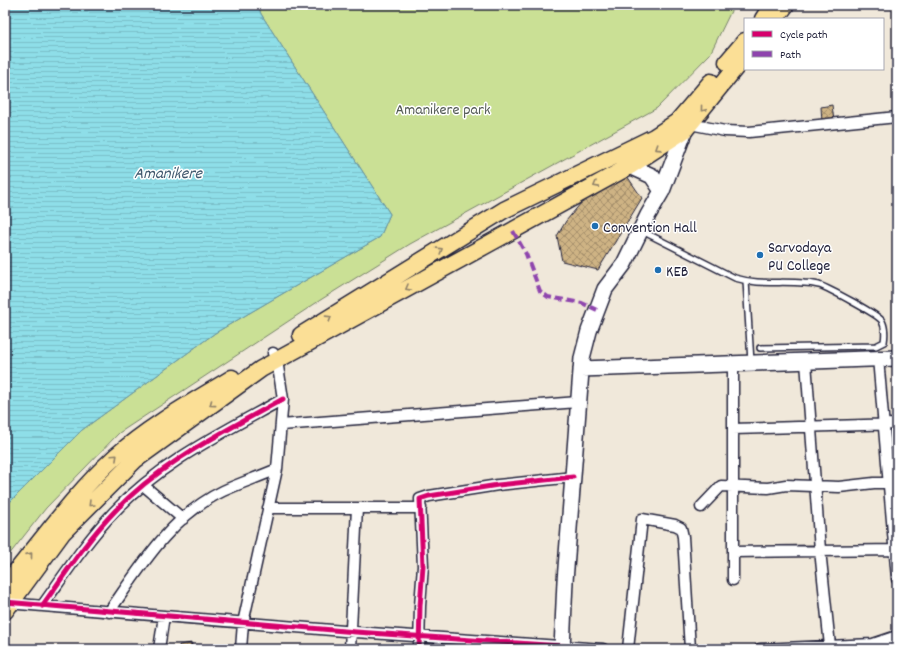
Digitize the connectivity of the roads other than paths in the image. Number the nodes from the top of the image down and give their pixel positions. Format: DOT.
graph roads {
  1 [pos="772,5"];
  2 [pos="786,5"];
  3 [pos="764,18"];
  4 [pos="776,18"];
  5 [pos="744,42"];
  6 [pos="744,57"];
  7 [pos="897,117"];
  8 [pos="686,123"];
  9 [pos="630,166"];
  10 [pos="662,191"];
  11 [pos="641,230"];
  12 [pos="746,281"];
  13 [pos="760,348"];
  14 [pos="275,356"];
  15 [pos="878,358"];
  16 [pos="897,358"];
  17 [pos="806,362"];
  18 [pos="733,363"];
  19 [pos="751,363"];
  20 [pos="581,369"];
  21 [pos="283,399"];
  22 [pos="578,402"];
  23 [pos="884,423"];
  24 [pos="897,424"];
  25 [pos="281,425"];
  26 [pos="811,426"];
  27 [pos="733,429"];
  28 [pos="277,469"];
  29 [pos="573,477"];
  30 [pos="893,482"];
  31 [pos="143,485"];
  32 [pos="815,486"];
  33 [pos="733,487"];
  34 [pos="701,507"];
  35 [pos="268,508"];
  36 [pos="357,508"];
  37 [pos="421,508"];
  38 [pos="183,518"];
  39 [pos="820,550"];
  40 [pos="896,550"];
  41 [pos="733,552"];
  42 [pos="897,579"];
  43 [pos="734,580"];
  44 [pos="5,585"];
  45 [pos="7,605"];
  46 [pos="42,606"];
  47 [pos="109,612"];
  48 [pos="164,616"];
  49 [pos="243,623"];
  50 [pos="351,632"];
  51 [pos="418,636"];
  52 [pos="897,636"];
  53 [pos="873,644"];
  54 [pos="508,646"];
  55 [pos="830,646"];
  56 [pos="562,648"];
  57 [pos="800,648"];
  58 [pos="159,649"];
  59 [pos="241,649"];
  60 [pos="350,649"];
  61 [pos="419,649"];
  62 [pos="597,649"];
  63 [pos="628,649"];
  64 [pos="690,649"];
  65 [pos="760,649"];
  66 [pos="892,649"];
  1 -- 3 [label="main road"];
  2 -- 4 [label="main road"];
  5 -- 8 [label="main road"];
  6 -- 8 [label="main road, one-way"];
  7 -- 8 [label="street"];
  8 -- 9 [label="main road, one-way"];
  8 -- 10 [label="main road"];
  14 -- 8 [label="main road, one-way"];
  9 -- 10 [label="main road"];
  9 -- 14 [label="main road, one-way"];
  10 -- 11 [label="main road"];
  11 -- 12 [label="lane"];
  11 -- 20 [label="main road"];
  12 -- 13 [label="lane"];
  12 -- 19 [label="lane"];
  14 -- 21 [label="street"];
  44 -- 14 [label="main road, one-way"];
  14 -- 45 [label="main road, one-way"];
  15 -- 16 [label="main road"];
  15 -- 17 [label="main road"];
  15 -- 23 [label="street"];
  17 -- 19 [label="main road"];
  17 -- 26 [label="street"];
  18 -- 19 [label="main road"];
  18 -- 20 [label="main road"];
  18 -- 27 [label="street"];
  20 -- 22 [label="main road"];
  21 -- 25 [label="street"];
  21 -- 31 [label="street"];
  22 -- 25 [label="street"];
  22 -- 29 [label="main road"];
  23 -- 24 [label="street"];
  23 -- 26 [label="street"];
  23 -- 30 [label="street"];
  25 -- 28 [label="street"];
  26 -- 27 [label="street"];
  26 -- 32 [label="street"];
  27 -- 33 [label="street"];
  28 -- 35 [label="street"];
  28 -- 38 [label="street"];
  29 -- 37 [label="street"];
  29 -- 56 [label="main road"];
  30 -- 32 [label="street"];
  30 -- 40 [label="street"];
  31 -- 38 [label="street"];
  31 -- 46 [label="street"];
  32 -- 33 [label="street"];
  32 -- 39 [label="street"];
  33 -- 34 [label="street"];
  33 -- 41 [label="street"];
  35 -- 36 [label="street"];
  35 -- 49 [label="street"];
  36 -- 37 [label="street"];
  36 -- 50 [label="street"];
  37 -- 51 [label="street"];
  38 -- 47 [label="street"];
  39 -- 40 [label="street"];
  39 -- 41 [label="street"];
  39 -- 55 [label="street"];
  40 -- 42 [label="street"];
  41 -- 43 [label="street"];
  45 -- 46 [label="street"];
  46 -- 47 [label="street"];
  47 -- 48 [label="street"];
  48 -- 49 [label="street"];
  48 -- 58 [label="street"];
  49 -- 50 [label="street"];
  49 -- 59 [label="street"];
  50 -- 51 [label="street"];
  50 -- 60 [label="street"];
  51 -- 54 [label="street"];
  51 -- 61 [label="street"];
  52 -- 53 [label="street"];
  53 -- 55 [label="street"];
  53 -- 66 [label="street"];
  54 -- 56 [label="street"];
  55 -- 57 [label="street"];
  56 -- 62 [label="street"];
  57 -- 65 [label="street"];
  63 -- 64 [label="street"];
}
